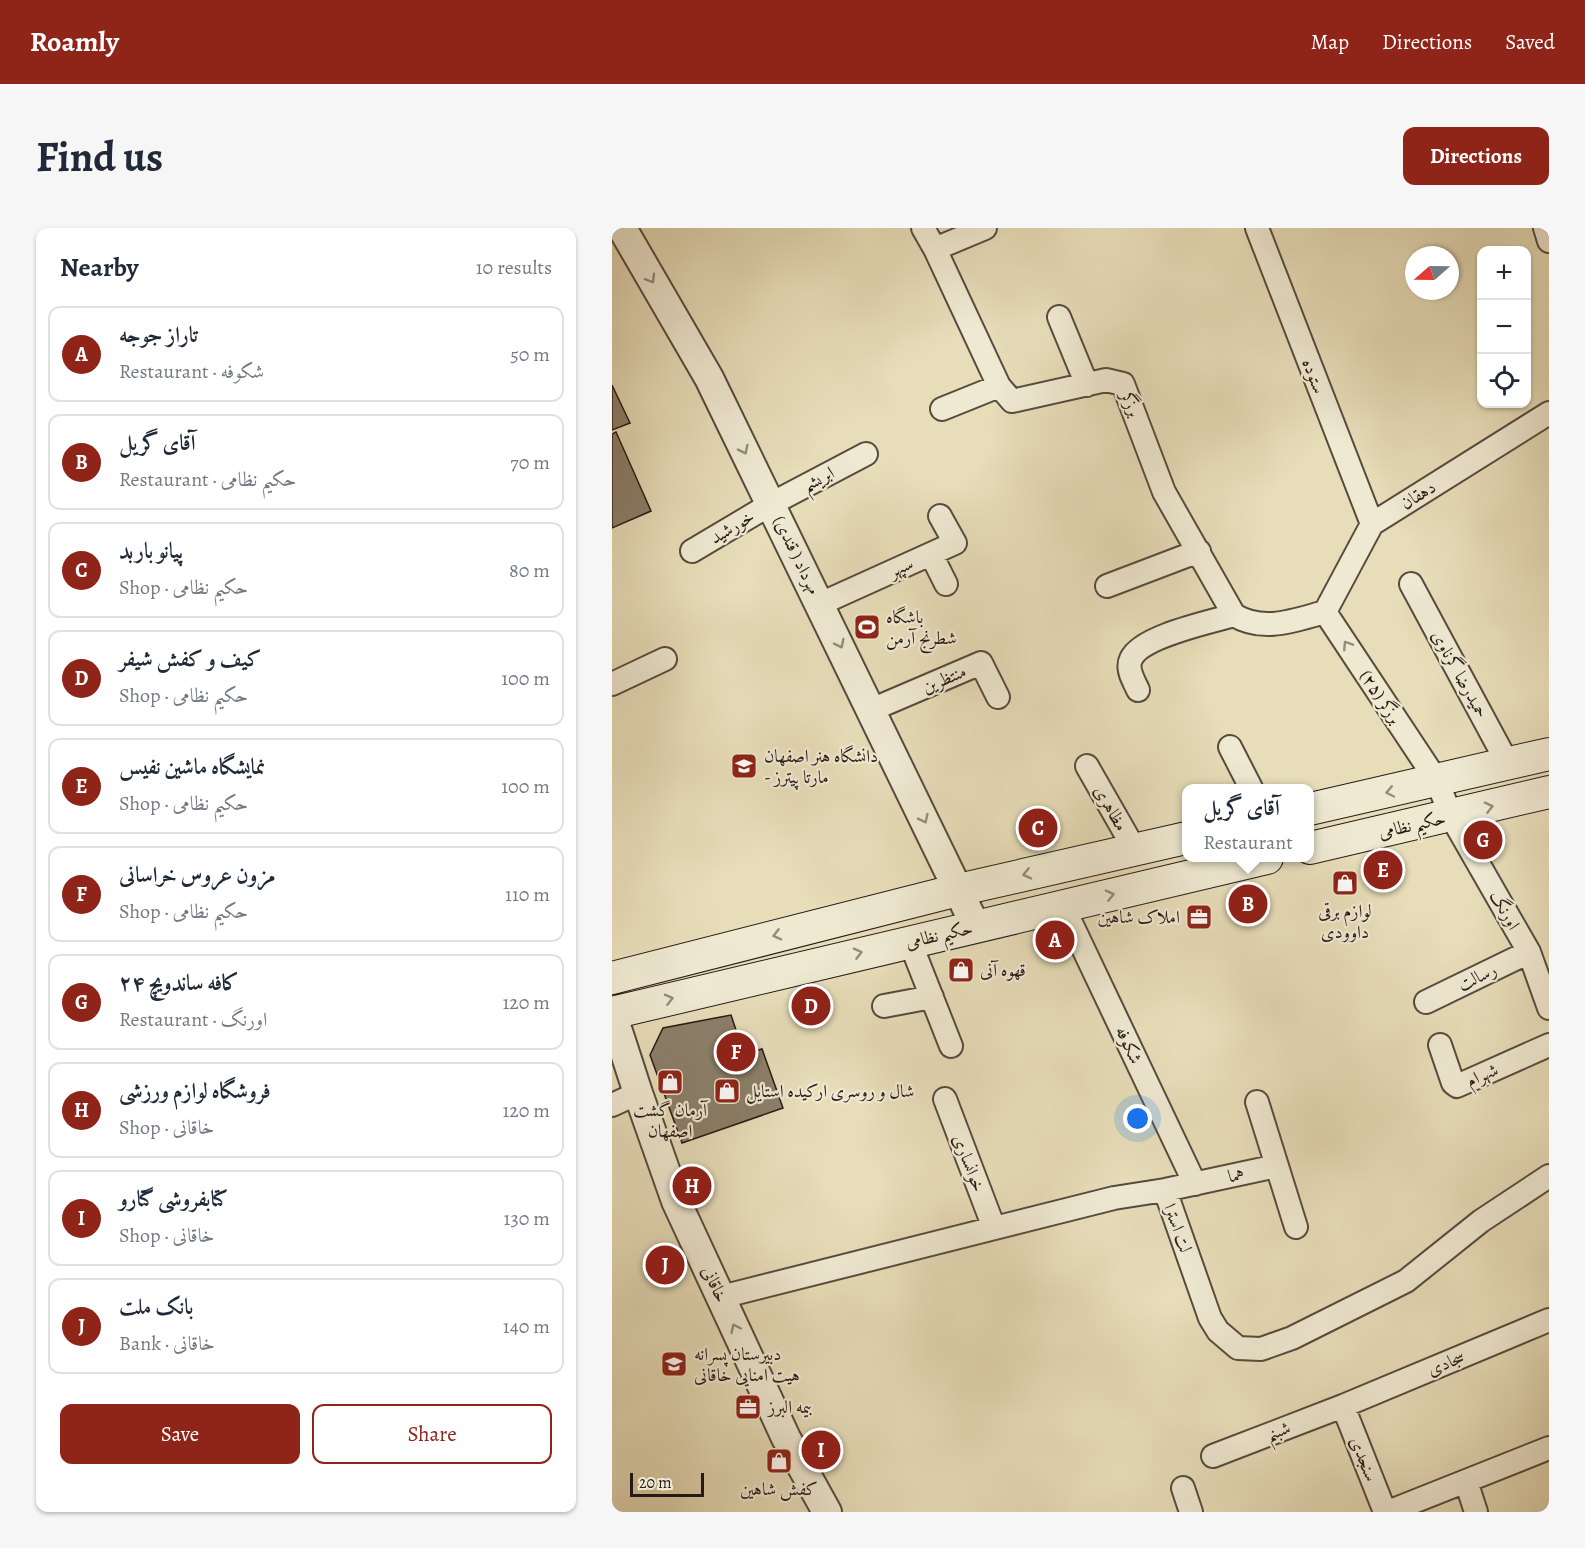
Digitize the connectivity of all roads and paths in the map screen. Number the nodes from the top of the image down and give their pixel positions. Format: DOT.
graph roads {
  1 [pos="622,228"];
  2 [pos="923,228"];
  3 [pos="985,228"];
  4 [pos="1257,228"];
  5 [pos="1545,228"];
  6 [pos="1549,241"];
  7 [pos="935,249"];
  8 [pos="1059,316"];
  9 [pos="1087,385"];
  10 [pos="999,386"];
  11 [pos="942,409"];
  12 [pos="1548,416"];
  13 [pos="866,453"];
  14 [pos="771,504"];
  15 [pos="940,516"];
  16 [pos="1372,524"];
  17 [pos="692,551"];
  18 [pos="1199,551"];
  19 [pos="931,554"];
  20 [pos="945,584"];
  21 [pos="1411,584"];
  22 [pos="1107,586"];
  23 [pos="820,604"];
  24 [pos="1325,612"];
  25 [pos="1234,615"];
  26 [pos="665,659"];
  27 [pos="612,684"];
  28 [pos="1138,690"];
  29 [pos="998,697"];
  30 [pos="871,710"];
  31 [pos="1230,747"];
  32 [pos="1549,754"];
  33 [pos="1508,764"];
  34 [pos="1087,766"];
  35 [pos="1437,781"];
  36 [pos="1248,784"];
  37 [pos="1549,792"];
  38 [pos="1314,808"];
  39 [pos="1451,816"];
  40 [pos="1182,839"];
  41 [pos="1314,847"];
  42 [pos="1135,850"];
  43 [pos="1249,862"];
  44 [pos="958,890"];
  45 [pos="1063,906"];
  46 [pos="976,927"];
  47 [pos="910,942"];
  48 [pos="1528,952"];
  49 [pos="612,978"];
  50 [pos="932,997"];
  51 [pos="1426,1002"];
  52 [pos="884,1006"];
  53 [pos="1549,1008"];
  54 [pos="612,1013"];
  55 [pos="1440,1045"];
  56 [pos="1549,1045"];
  57 [pos="951,1046"];
  58 [pos="638,1093"];
  59 [pos="945,1099"];
  60 [pos="1257,1102"];
  61 [pos="612,1105"];
  62 [pos="1277,1166"];
  63 [pos="1549,1176"];
  64 [pos="1195,1184"];
  65 [pos="1165,1190"];
  66 [pos="1296,1227"];
  67 [pos="994,1228"];
  68 [pos="721,1297"];
  69 [pos="1549,1320"];
  70 [pos="1343,1407"];
  71 [pos="1549,1448"];
  72 [pos="1213,1456"];
  73 [pos="1466,1481"];
  74 [pos="1183,1488"];
  75 [pos="1393,1511"];
  76 [pos="827,1512"];
  77 [pos="1191,1512"];
  78 [pos="1476,1512"];
  1 -- 14 [label="street, مهرداد ( قندی), one-way"];
  2 -- 7 [label="street"];
  3 -- 7 [label="street"];
  4 -- 16 [label="street, ستوده"];
  5 -- 6 [label="street"];
  7 -- 10 [label="street"];
  8 -- 9 [label="street"];
  9 -- 10 [label="street, برزگر"];
  9 -- 18 [label="street, برزگر"];
  10 -- 11 [label="street"];
  12 -- 16 [label="street, دهقان"];
  13 -- 14 [label="street, ابریشم"];
  14 -- 17 [label="street, خورشید"];
  14 -- 23 [label="street, مهرداد ( قندی)"];
  15 -- 19 [label="street, سپهر"];
  16 -- 24 [label="street, دهقان"];
  18 -- 22 [label="street"];
  18 -- 25 [label="street, برزگر"];
  19 -- 20 [label="street"];
  19 -- 23 [label="street, سپهر"];
  21 -- 33 [label="street, حمیدرضا گرناوی"];
  23 -- 30 [label="street, مهرداد ( قندی), one-way"];
  24 -- 25 [label="street"];
  35 -- 24 [label="street, برزگر (۲۵), one-way"];
  25 -- 28 [label="street"];
  26 -- 27 [label="street"];
  29 -- 30 [label="street, منتظرین"];
  30 -- 44 [label="street, مهرداد ( قندی), one-way"];
  31 -- 36 [label="street"];
  32 -- 33 [label="main road, حکیم نظامی"];
  33 -- 35 [label="main road, حکیم نظامی"];
  34 -- 42 [label="street, مظاهری"];
  35 -- 38 [label="main road, حکیم نظامی, one-way"];
  35 -- 39 [label="street, برزگر (۲۵)"];
  39 -- 37 [label="main road, حکیم نظامی, one-way"];
  39 -- 41 [label="main road, حکیم نظامی"];
  39 -- 48 [label="street, اورنگ"];
  40 -- 42 [label="main road"];
  42 -- 44 [label="main road, one-way"];
  45 -- 43 [label="main road, حکیم نظامی, one-way"];
  44 -- 46 [label="street, مهرداد ( قندی)"];
  44 -- 49 [label="main road, one-way"];
  45 -- 46 [label="main road, حکیم نظامی"];
  45 -- 64 [label="street, شکوفه"];
  46 -- 47 [label="main road, حکیم نظامی"];
  47 -- 50 [label="street"];
  54 -- 47 [label="main road, حکیم نظامی, one-way"];
  48 -- 51 [label="street, رسالت"];
  48 -- 53 [label="street, اورنگ"];
  50 -- 52 [label="street"];
  50 -- 57 [label="street"];
  54 -- 58 [label="street, خاقانی"];
  55 -- 56 [label="street, شهرام"];
  58 -- 61 [label="street"];
  58 -- 68 [label="street, خاقانی"];
  59 -- 67 [label="street, خوانساری"];
  60 -- 62 [label="street"];
  62 -- 64 [label="street, هما"];
  62 -- 66 [label="street"];
  63 -- 65 [label="street, لت استرا"];
  64 -- 65 [label="street, هما"];
  65 -- 67 [label="street, لت استرا"];
  67 -- 68 [label="street, لت استرا"];
  76 -- 68 [label="street, خاقانی, one-way"];
  69 -- 70 [label="street, سجادی"];
  70 -- 72 [label="street, شبنم"];
  70 -- 75 [label="street, سنجدی"];
  71 -- 73 [label="street"];
  73 -- 75 [label="street"];
  73 -- 78 [label="street"];
  74 -- 77 [label="street"];
}
